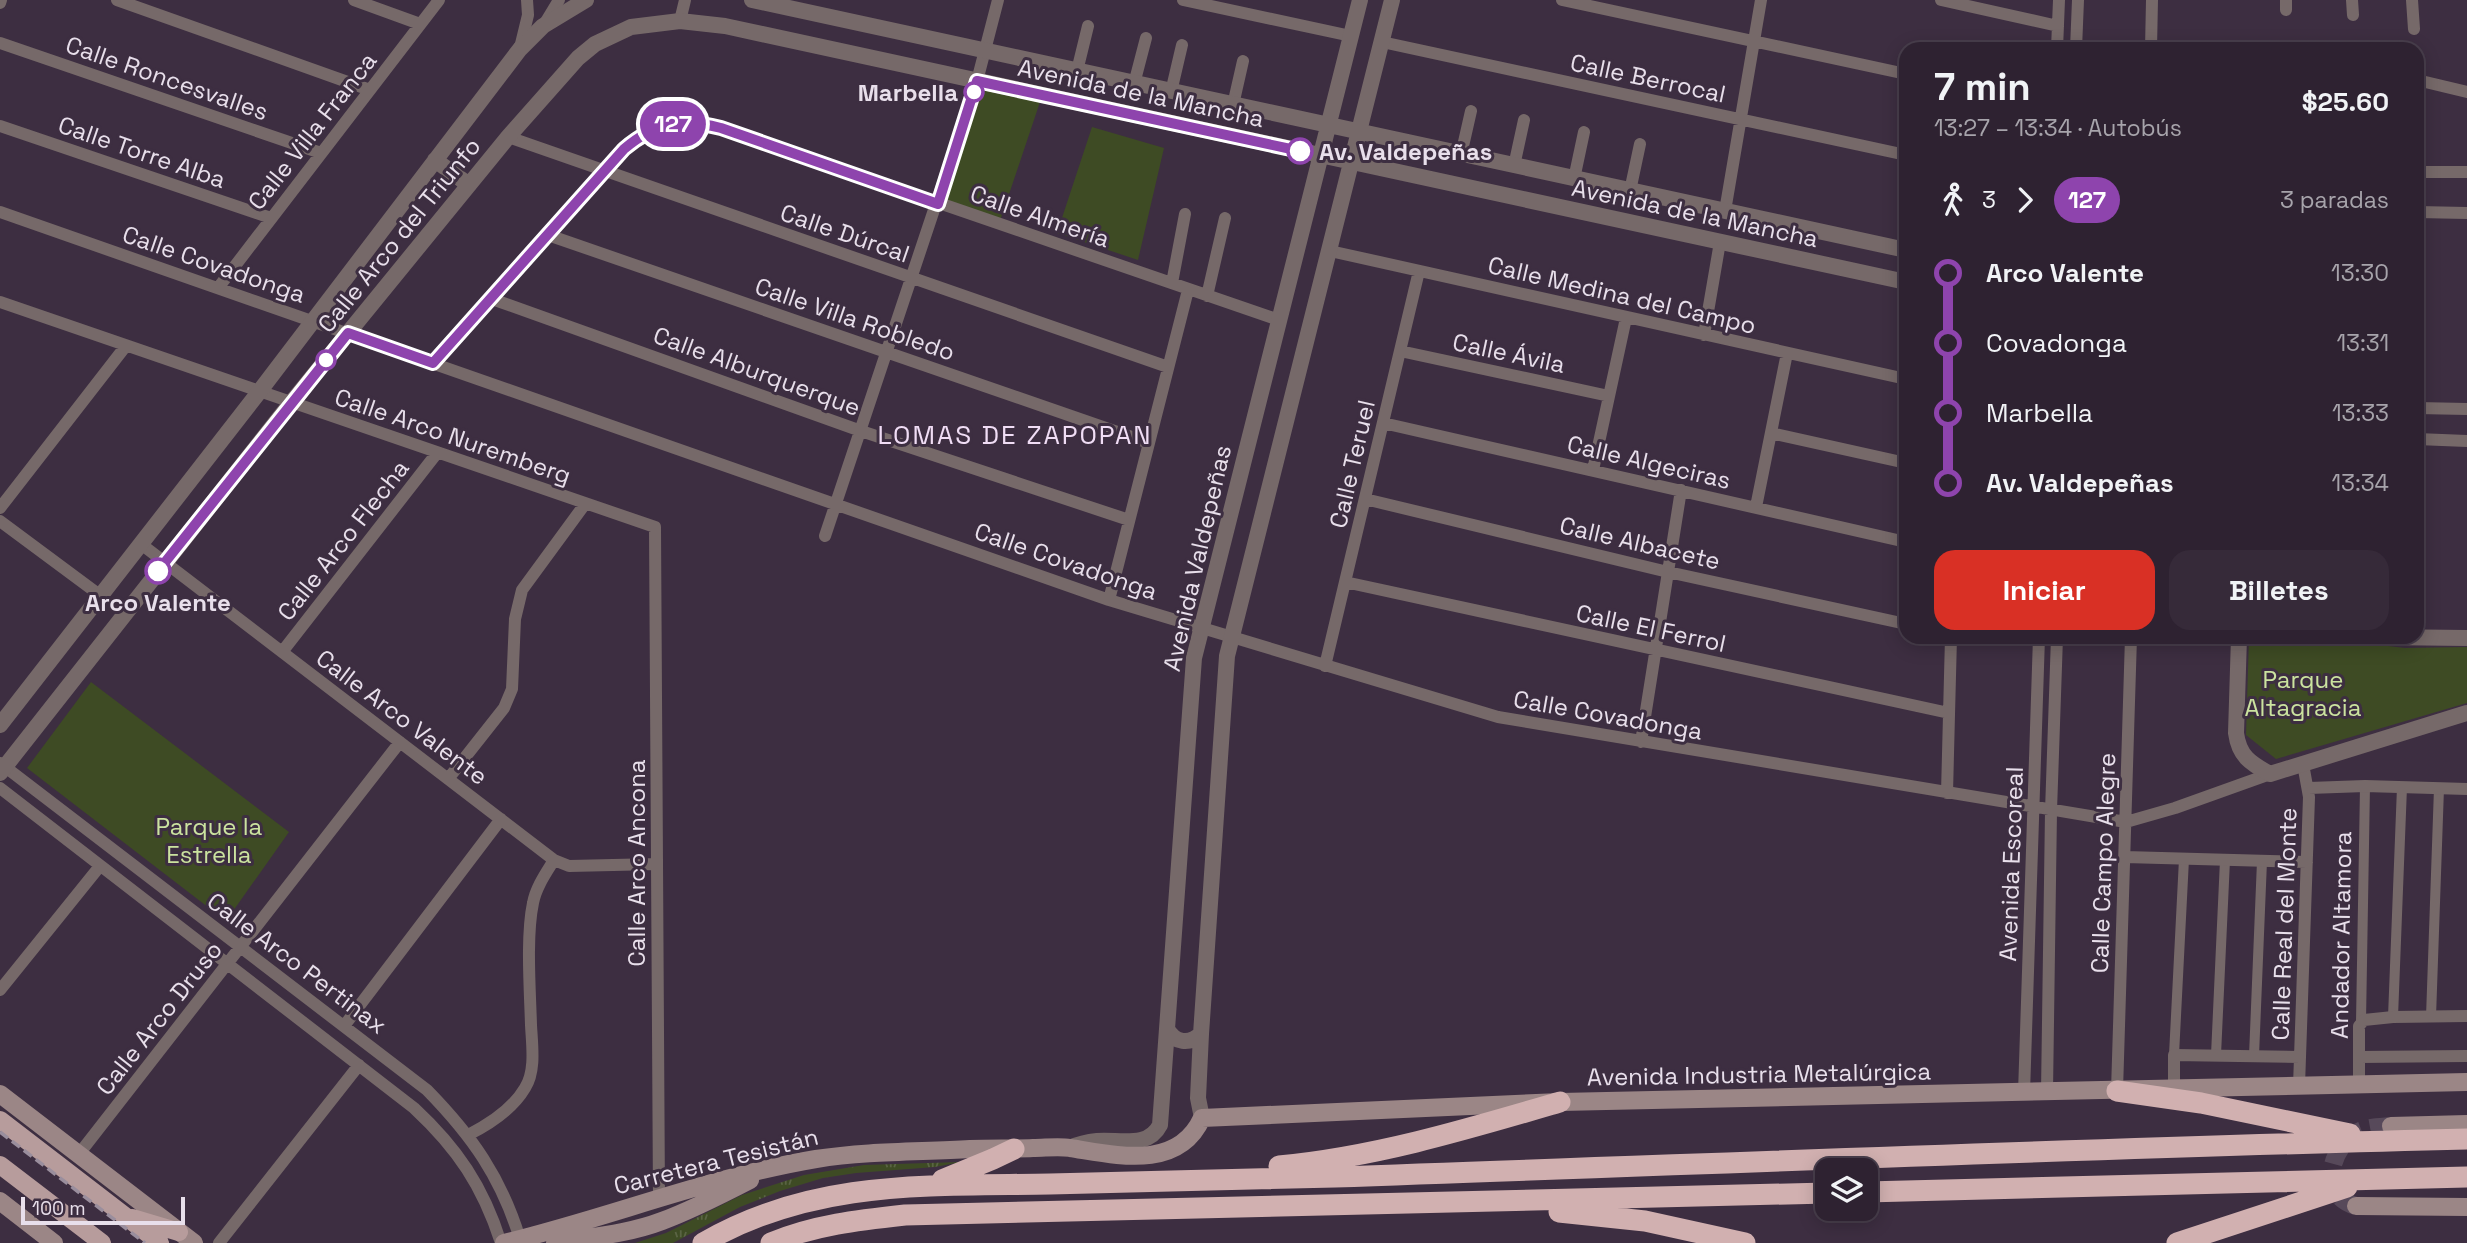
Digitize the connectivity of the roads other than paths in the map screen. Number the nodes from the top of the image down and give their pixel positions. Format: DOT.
graph roads {
  1 [pos="117,0"];
  2 [pos="354,0"];
  3 [pos="439,0"];
  4 [pos="527,0"];
  5 [pos="559,0"];
  6 [pos="586,0"];
  7 [pos="685,0"];
  8 [pos="752,0"];
  9 [pos="998,0"];
  10 [pos="1183,0"];
  11 [pos="1360,0"];
  12 [pos="1392,0"];
  13 [pos="1562,0"];
  14 [pos="1760,0"];
  15 [pos="1941,0"];
  16 [pos="2059,0"];
  17 [pos="2078,0"];
  18 [pos="2152,0"];
  19 [pos="2352,0"];
  20 [pos="2412,0"];
  21 [pos="2353,15"];
  22 [pos="680,21"];
  23 [pos="420,24"];
  24 [pos="543,26"];
  25 [pos="1088,26"];
  26 [pos="2058,26"];
  27 [pos="2414,29"];
  28 [pos="612,35"];
  29 [pos="1351,36"];
  30 [pos="1146,38"];
  31 [pos="1754,41"];
  32 [pos="2057,42"];
  33 [pos="2076,42"];
  34 [pos="2151,42"];
  35 [pos="0,43"];
  36 [pos="1382,43"];
  37 [pos="1182,45"];
  38 [pos="520,49"];
  39 [pos="986,51"];
  40 [pos="1243,61"];
  41 [pos="1077,71"];
  42 [pos="1899,72"];
  43 [pos="977,81"];
  44 [pos="2424,82"];
  45 [pos="1134,84"];
  46 [pos="370,90"];
  47 [pos="1171,92"];
  48 [pos="2467,92"];
  49 [pos="1233,105"];
  50 [pos="1471,111"];
  51 [pos="1524,120"];
  52 [pos="1741,120"];
  53 [pos="1329,126"];
  54 [pos="0,127"];
  55 [pos="1360,132"];
  56 [pos="1584,132"];
  57 [pos="508,137"];
  58 [pos="1640,144"];
  59 [pos="321,153"];
  60 [pos="1899,154"];
  61 [pos="1461,155"];
  62 [pos="1321,156"];
  63 [pos="435,160"];
  64 [pos="1352,163"];
  65 [pos="1514,166"];
  66 [pos="605,171"];
  67 [pos="2424,172"];
  68 [pos="2467,172"];
  69 [pos="1574,179"];
  70 [pos="469,185"];
  71 [pos="1630,191"];
  72 [pos="938,204"];
  73 [pos="1725,211"];
  74 [pos="0,212"];
  75 [pos="2424,212"];
  76 [pos="2467,213"];
  77 [pos="1185,215"];
  78 [pos="271,218"];
  79 [pos="1225,218"];
  80 [pos="548,235"];
  81 [pos="1720,242"];
  82 [pos="1899,248"];
  83 [pos="1330,251"];
  84 [pos="1419,271"];
  85 [pos="912,279"];
  86 [pos="1899,280"];
  87 [pos="1172,283"];
  88 [pos="218,288"];
  89 [pos="1188,290"];
  90 [pos="1208,296"];
  91 [pos="492,299"];
  92 [pos="0,302"];
  93 [pos="1626,318"];
  94 [pos="1279,320"];
  95 [pos="313,321"];
  96 [pos="348,333"];
  97 [pos="1704,335"];
  98 [pos="125,346"];
  99 [pos="1400,351"];
  100 [pos="887,353"];
  101 [pos="1787,354"];
  102 [pos="433,363"];
  103 [pos="1168,367"];
  104 [pos="1899,378"];
  105 [pos="259,392"];
  106 [pos="1609,396"];
  107 [pos="291,403"];
  108 [pos="2424,408"];
  109 [pos="2467,409"];
  110 [pos="1383,423"];
  111 [pos="861,430"];
  112 [pos="1771,433"];
  113 [pos="2424,439"];
  114 [pos="2467,440"];
  115 [pos="1149,443"];
  116 [pos="437,453"];
  117 [pos="1899,461"];
  118 [pos="1593,470"];
  119 [pos="1681,491"];
  120 [pos="1365,499"];
  121 [pos="836,503"];
  122 [pos="585,504"];
  123 [pos="0,508"];
  124 [pos="1756,508"];
  125 [pos="1129,520"];
  126 [pos="0,521"];
  127 [pos="655,527"];
  128 [pos="825,537"];
  129 [pos="1899,539"];
  130 [pos="141,544"];
  131 [pos="165,562"];
  132 [pos="1668,572"];
  133 [pos="1345,582"];
  134 [pos="101,596"];
  135 [pos="1109,600"];
  136 [pos="1899,622"];
  137 [pos="1200,628"];
  138 [pos="1231,637"];
  139 [pos="2424,638"];
  140 [pos="2467,638"];
  141 [pos="1951,644"];
  142 [pos="2039,644"];
  143 [pos="2057,644"];
  144 [pos="2131,644"];
  145 [pos="2239,644"];
  146 [pos="1656,651"];
  147 [pos="282,652"];
  148 [pos="1325,666"];
  149 [pos="1949,713"];
  150 [pos="2467,713"];
  151 [pos="0,724"];
  152 [pos="400,742"];
  153 [pos="1641,742"];
  154 [pos="2302,764"];
  155 [pos="2,767"];
  156 [pos="2270,774"];
  157 [pos="448,779"];
  158 [pos="2365,786"];
  159 [pos="2402,787"];
  160 [pos="0,788"];
  161 [pos="2439,788"];
  162 [pos="2309,789"];
  163 [pos="2467,789"];
  164 [pos="1947,793"];
  165 [pos="2035,808"];
  166 [pos="2051,811"];
  167 [pos="501,819"];
  168 [pos="2126,822"];
  169 [pos="2124,857"];
  170 [pos="2184,859"];
  171 [pos="554,860"];
  172 [pos="2225,860"];
  173 [pos="2262,861"];
  174 [pos="2307,862"];
  175 [pos="657,864"];
  176 [pos="100,866"];
  177 [pos="241,947"];
  178 [pos="228,964"];
  179 [pos="0,990"];
  180 [pos="2467,1016"];
  181 [pos="2393,1017"];
  182 [pos="2431,1017"];
  183 [pos="2361,1021"];
  184 [pos="344,1026"];
  185 [pos="1167,1029"];
  186 [pos="1201,1034"];
  187 [pos="2174,1055"];
  188 [pos="2216,1055"];
  189 [pos="2254,1055"];
  190 [pos="2467,1056"];
  191 [pos="2300,1057"];
  192 [pos="2359,1057"];
  193 [pos="359,1065"];
  194 [pos="2467,1082"];
  195 [pos="2359,1085"];
  196 [pos="2299,1086"];
  197 [pos="2174,1089"];
  198 [pos="2117,1091"];
  199 [pos="2047,1092"];
  200 [pos="2024,1093"];
  201 [pos="0,1094"];
  202 [pos="1560,1102"];
  203 [pos="0,1104"];
  204 [pos="1202,1118"];
  205 [pos="0,1120"];
  206 [pos="2467,1124"];
  207 [pos="2387,1134"];
  208 [pos="468,1135"];
  209 [pos="2467,1139"];
  210 [pos="1069,1147"];
  211 [pos="1014,1149"];
  212 [pos="39,1150"];
  213 [pos="79,1154"];
  214 [pos="0,1165"];
  215 [pos="775,1168"];
  216 [pos="2467,1177"];
  217 [pos="2372,1179"];
  218 [pos="1171,1181"];
  219 [pos="923,1186"];
  220 [pos="1878,1192"];
  221 [pos="1815,1193"];
  222 [pos="659,1199"];
  223 [pos="0,1201"];
  224 [pos="2356,1206"];
  225 [pos="1259,1207"];
  226 [pos="2467,1207"];
  227 [pos="126,1217"];
  228 [pos="179,1231"];
  229 [pos="508,1242"];
  230 [pos="54,1243"];
  231 [pos="102,1243"];
  232 [pos="160,1243"];
  233 [pos="194,1243"];
  234 [pos="219,1243"];
  235 [pos="555,1243"];
  236 [pos="703,1243"];
  237 [pos="771,1243"];
  238 [pos="1745,1243"];
  239 [pos="2177,1243"];
  1 -- 46 [label="street"];
  2 -- 23 [label="street"];
  3 -- 23 [label="street, Calle Villa Franca"];
  4 -- 38 [label="street"];
  5 -- 24 [label="street"];
  6 -- 24 [label="street"];
  7 -- 22 [label="street"];
  8 -- 39 [label="street, Avenida de la Mancha"];
  9 -- 39 [label="street"];
  10 -- 29 [label="street"];
  11 -- 29 [label="street, Avenida Valdepeñas"];
  12 -- 36 [label="street, Avenida Valdepeñas"];
  13 -- 31 [label="street"];
  14 -- 31 [label="street"];
  15 -- 26 [label="street"];
  16 -- 26 [label="street"];
  17 -- 33 [label="street"];
  18 -- 34 [label="street"];
  19 -- 21 [label="street"];
  20 -- 27 [label="street"];
  22 -- 28 [label="street, Avenida de la Mancha"];
  22 -- 43 [label="street, Avenida de la Mancha"];
  23 -- 46 [label="street, Calle Villa Franca"];
  24 -- 38 [label="street, Calle Arco del Triunfo"];
  25 -- 41 [label="street"];
  26 -- 32 [label="street"];
  28 -- 57 [label="street, Calle Arco del Triunfo"];
  29 -- 53 [label="street, Avenida Valdepeñas"];
  30 -- 45 [label="street"];
  31 -- 42 [label="street"];
  31 -- 52 [label="street"];
  35 -- 59 [label="street, Calle Roncesvalles"];
  36 -- 52 [label="street, Calle Berrocal"];
  36 -- 55 [label="street, Avenida Valdepeñas"];
  37 -- 47 [label="street"];
  38 -- 63 [label="street, Calle Arco del Triunfo"];
  39 -- 41 [label="street, Avenida de la Mancha"];
  39 -- 43 [label="street"];
  40 -- 49 [label="street"];
  41 -- 45 [label="street, Avenida de la Mancha"];
  43 -- 62 [label="street, Avenida de la Mancha"];
  43 -- 72 [label="street"];
  44 -- 48 [label="street"];
  45 -- 47 [label="street, Avenida de la Mancha"];
  46 -- 59 [label="street, Calle Villa Franca"];
  47 -- 49 [label="street, Avenida de la Mancha"];
  49 -- 53 [label="street, Avenida de la Mancha"];
  50 -- 61 [label="street"];
  51 -- 65 [label="street"];
  52 -- 60 [label="street, Calle Berrocal"];
  52 -- 73 [label="street"];
  53 -- 55 [label="street, Avenida de la Mancha"];
  53 -- 62 [label="street, Avenida Valdepeñas"];
  54 -- 78 [label="street, Calle Torre Alba"];
  55 -- 61 [label="street, Avenida de la Mancha"];
  55 -- 64 [label="street, Avenida Valdepeñas"];
  56 -- 69 [label="street"];
  57 -- 66 [label="street, Calle Dúrcal"];
  57 -- 70 [label="street, Calle Arco del Triunfo"];
  58 -- 71 [label="street"];
  59 -- 78 [label="street, Calle Villa Franca"];
  61 -- 65 [label="street, Avenida de la Mancha"];
  62 -- 64 [label="street, Avenida de la Mancha"];
  62 -- 94 [label="street, Avenida Valdepeñas"];
  63 -- 70 [label="street"];
  63 -- 95 [label="street, Calle Arco del Triunfo"];
  64 -- 81 [label="street, Avenida de la Mancha"];
  64 -- 83 [label="street, Avenida Valdepeñas"];
  65 -- 69 [label="street, Avenida de la Mancha"];
  66 -- 72 [label="street, Calle Almería"];
  66 -- 80 [label="street, Calle Almería"];
  66 -- 85 [label="street, Calle Dúrcal"];
  67 -- 68 [label="street"];
  69 -- 71 [label="street, Avenida de la Mancha"];
  70 -- 96 [label="street, Calle Arco del Triunfo"];
  71 -- 73 [label="street, Avenida de la Mancha"];
  72 -- 85 [label="street"];
  72 -- 87 [label="street, Calle Almería"];
  73 -- 82 [label="street, Avenida de la Mancha"];
  74 -- 88 [label="street, Calle Covadonga"];
  75 -- 76 [label="street"];
  77 -- 87 [label="street"];
  78 -- 88 [label="street, Calle Villa Franca"];
  79 -- 90 [label="street"];
  80 -- 91 [label="street, Calle Almería"];
  80 -- 100 [label="street, Calle Villa Robledo"];
  81 -- 86 [label="street, Avenida de la Mancha"];
  81 -- 97 [label="street"];
  83 -- 84 [label="street, Calle Medina del Campo"];
  83 -- 138 [label="street, Avenida Valdepeñas"];
  84 -- 93 [label="street, Calle Medina del Campo"];
  84 -- 99 [label="street, Calle Teruel"];
  85 -- 100 [label="street"];
  85 -- 103 [label="street, Calle Dúrcal"];
  87 -- 89 [label="street, Calle Almería"];
  88 -- 95 [label="street, Calle Covadonga"];
  89 -- 90 [label="street, Calle Almería"];
  89 -- 103 [label="street"];
  90 -- 94 [label="street, Calle Almería"];
  91 -- 102 [label="street, Calle Almería"];
  91 -- 111 [label="street, Calle Alburquerque"];
  92 -- 98 [label="street, Calle Arco Nuremberg"];
  93 -- 97 [label="street, Calle Medina del Campo"];
  93 -- 106 [label="street"];
  94 -- 137 [label="street, Avenida Valdepeñas"];
  95 -- 96 [label="street, Calle Covadonga"];
  95 -- 105 [label="street, Calle Arco del Triunfo"];
  96 -- 102 [label="street, Calle Covadonga"];
  96 -- 107 [label="street, Calle Arco del Triunfo"];
  97 -- 101 [label="street, Calle Medina del Campo"];
  98 -- 105 [label="street, Calle Arco Nuremberg"];
  98 -- 123 [label="street"];
  99 -- 106 [label="street, Calle Ávila"];
  99 -- 110 [label="street, Calle Teruel"];
  100 -- 111 [label="street"];
  100 -- 115 [label="street, Calle Villa Robledo"];
  101 -- 104 [label="street, Calle Medina del Campo"];
  101 -- 112 [label="street"];
  102 -- 121 [label="street, Calle Covadonga"];
  103 -- 115 [label="street"];
  105 -- 107 [label="street, Calle Arco Nuremberg"];
  105 -- 130 [label="street, Calle Arco del Triunfo"];
  106 -- 118 [label="street"];
  107 -- 116 [label="street, Calle Arco Nuremberg"];
  107 -- 131 [label="street, Calle Arco del Triunfo"];
  108 -- 109 [label="street"];
  110 -- 118 [label="street, Calle Algeciras"];
  110 -- 120 [label="street, Calle Teruel"];
  111 -- 121 [label="street"];
  111 -- 125 [label="street, Calle Alburquerque"];
  112 -- 117 [label="street"];
  112 -- 124 [label="street"];
  113 -- 114 [label="street"];
  115 -- 125 [label="street"];
  116 -- 122 [label="street, Calle Arco Nuremberg"];
  116 -- 147 [label="street, Calle Arco Flecha"];
  118 -- 119 [label="street, Calle Algeciras"];
  119 -- 124 [label="street, Calle Algeciras"];
  119 -- 132 [label="street"];
  120 -- 132 [label="street, Calle Albacete"];
  120 -- 133 [label="street, Calle Teruel"];
  121 -- 128 [label="street"];
  121 -- 135 [label="street, Calle Covadonga"];
  122 -- 127 [label="street, Calle Arco Nuremberg"];
  122 -- 157 [label="street"];
  124 -- 129 [label="street, Calle Algeciras"];
  125 -- 135 [label="street"];
  126 -- 134 [label="street"];
  127 -- 175 [label="street, Calle Arco Ancona"];
  130 -- 131 [label="street, Calle Arco Valente"];
  130 -- 134 [label="street, Calle Arco del Triunfo"];
  131 -- 147 [label="street, Calle Arco Valente"];
  131 -- 155 [label="street, Calle Arco del Triunfo"];
  132 -- 136 [label="street, Calle Albacete"];
  132 -- 146 [label="street"];
  133 -- 146 [label="street, Calle El Ferrol"];
  133 -- 148 [label="street, Calle Teruel"];
  134 -- 151 [label="street, Calle Arco del Triunfo"];
  135 -- 137 [label="street, Calle Covadonga"];
  137 -- 138 [label="street, Calle Covadonga"];
  137 -- 185 [label="street, Avenida Valdepeñas"];
  138 -- 148 [label="street, Calle Covadonga"];
  138 -- 186 [label="street, Avenida Valdepeñas"];
  139 -- 140 [label="street"];
  141 -- 149 [label="street"];
  142 -- 165 [label="street, Avenida Escoreal"];
  143 -- 166 [label="street, Avenida Escoreal"];
  144 -- 168 [label="street, Calle Campo Alegre"];
  145 -- 156 [label="street"];
  146 -- 149 [label="street, Calle El Ferrol"];
  146 -- 153 [label="street"];
  147 -- 152 [label="street, Calle Arco Valente"];
  148 -- 153 [label="street, Calle Covadonga"];
  149 -- 164 [label="street"];
  150 -- 154 [label="street"];
  152 -- 157 [label="street, Calle Arco Valente"];
  152 -- 177 [label="street, Calle Arco Druso"];
  153 -- 164 [label="street, Calle Covadonga"];
  154 -- 156 [label="street"];
  154 -- 162 [label="street, Calle Real del Monte"];
  155 -- 177 [label="street, Calle Arco Pertinax"];
  156 -- 168 [label="street, Calle Covadonga"];
  157 -- 167 [label="street, Calle Arco Valente"];
  158 -- 159 [label="street"];
  158 -- 162 [label="street"];
  158 -- 183 [label="street, Andador Altamora"];
  159 -- 161 [label="street"];
  159 -- 181 [label="street"];
  160 -- 176 [label="street, Calle Arco Pertinax"];
  161 -- 163 [label="street"];
  161 -- 182 [label="street"];
  162 -- 174 [label="street, Calle Real del Monte"];
  164 -- 165 [label="street, Calle Covadonga"];
  165 -- 166 [label="street, Calle Covadonga"];
  165 -- 200 [label="street, Avenida Escoreal"];
  166 -- 168 [label="street, Calle Covadonga"];
  166 -- 199 [label="street, Avenida Escoreal"];
  167 -- 171 [label="street, Calle Arco Valente"];
  167 -- 184 [label="street"];
  168 -- 169 [label="street, Calle Campo Alegre"];
  169 -- 170 [label="street"];
  169 -- 198 [label="street, Calle Campo Alegre"];
  170 -- 172 [label="street"];
  170 -- 187 [label="street"];
  171 -- 175 [label="street, Calle Arco Valente"];
  171 -- 208 [label="street"];
  172 -- 173 [label="street"];
  172 -- 188 [label="street"];
  173 -- 174 [label="street"];
  173 -- 189 [label="street"];
  174 -- 191 [label="street, Calle Real del Monte"];
  175 -- 222 [label="street, Calle Arco Ancona"];
  176 -- 178 [label="street, Calle Arco Pertinax"];
  176 -- 179 [label="street"];
  177 -- 178 [label="street, Calle Arco Druso"];
  177 -- 184 [label="street, Calle Arco Pertinax"];
  178 -- 193 [label="street, Calle Arco Pertinax"];
  178 -- 213 [label="street, Calle Arco Druso"];
  180 -- 182 [label="street"];
  181 -- 182 [label="street"];
  181 -- 183 [label="street"];
  183 -- 192 [label="street, Andador Altamora"];
  184 -- 208 [label="street, Calle Arco Pertinax"];
  185 -- 186 [label="street"];
  185 -- 210 [label="street, Avenida Valdepeñas"];
  186 -- 204 [label="street, Avenida Valdepeñas"];
  187 -- 188 [label="street"];
  187 -- 197 [label="street"];
  188 -- 189 [label="street"];
  189 -- 191 [label="street"];
  190 -- 192 [label="street"];
  191 -- 196 [label="street, Calle Real del Monte"];
  192 -- 195 [label="street, Andador Altamora"];
  193 -- 229 [label="street, Calle Arco Pertinax"];
  193 -- 234 [label="street"];
  194 -- 195 [label="main road, Avenida Industria Metalúrgica"];
  195 -- 196 [label="main road, Avenida Industria Metalúrgica"];
  196 -- 197 [label="main road, Avenida Industria Metalúrgica"];
  197 -- 198 [label="main road, Avenida Industria Metalúrgica"];
  198 -- 199 [label="main road, Avenida Industria Metalúrgica"];
  198 -- 207 [label="highway"];
  199 -- 200 [label="main road, Avenida Industria Metalúrgica"];
  200 -- 202 [label="main road, Avenida Industria Metalúrgica"];
  201 -- 213 [label="main road"];
  202 -- 204 [label="main road, Avenida Industria Metalúrgica"];
  202 -- 218 [label="highway"];
  203 -- 212 [label="main road"];
  204 -- 210 [label="main road"];
  205 -- 212 [label="main road"];
  206 -- 207 [label="main road"];
  207 -- 209 [label="highway"];
  207 -- 218 [label="highway"];
  208 -- 229 [label="street, Calle Arco Pertinax"];
  210 -- 211 [label="main road, Carretera Tesistán"];
  211 -- 215 [label="main road, Carretera Tesistán"];
  211 -- 219 [label="highway"];
  212 -- 227 [label="main road"];
  213 -- 228 [label="main road"];
  214 -- 231 [label="main road"];
  215 -- 222 [label="main road, Carretera Tesistán"];
  215 -- 235 [label="main road"];
  216 -- 217 [label="highway"];
  217 -- 220 [label="highway"];
  217 -- 239 [label="highway"];
  218 -- 219 [label="highway"];
  219 -- 236 [label="highway"];
  221 -- 225 [label="highway"];
  222 -- 229 [label="main road, Carretera Tesistán"];
  223 -- 230 [label="main road"];
  224 -- 226 [label="main road"];
  225 -- 237 [label="highway"];
  225 -- 238 [label="highway"];
  227 -- 228 [label="main road"];
  227 -- 232 [label="main road"];
  228 -- 233 [label="main road"];
}
